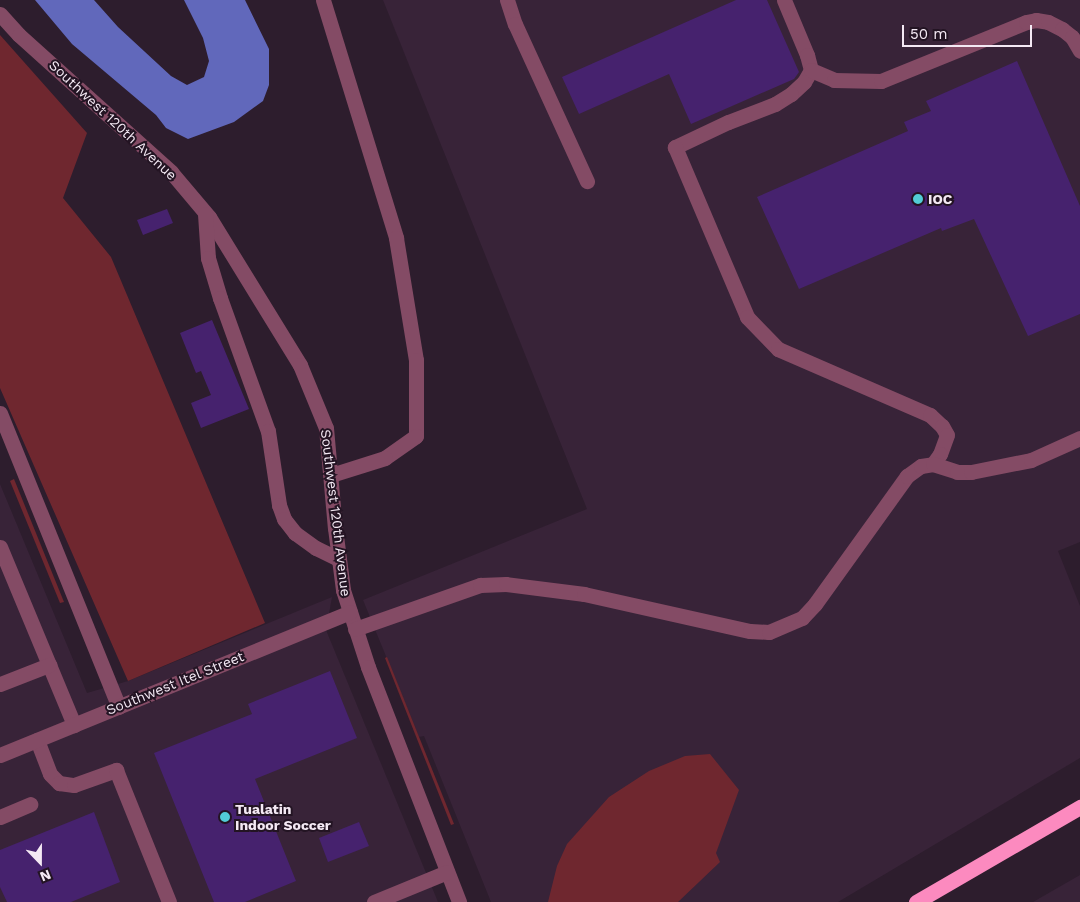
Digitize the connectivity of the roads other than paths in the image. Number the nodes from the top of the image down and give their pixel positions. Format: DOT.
graph roads {
  1 [pos="323,0"];
  2 [pos="507,0"];
  3 [pos="784,0"];
  4 [pos="0,14"];
  5 [pos="1080,51"];
  6 [pos="811,70"];
  7 [pos="587,181"];
  8 [pos="205,213"];
  9 [pos="0,413"];
  10 [pos="1080,438"];
  11 [pos="933,464"];
  12 [pos="331,475"];
  13 [pos="0,548"];
  14 [pos="339,559"];
  15 [pos="350,612"];
  16 [pos="355,629"];
  17 [pos="49,665"];
  18 [pos="0,684"];
  19 [pos="119,706"];
  20 [pos="74,725"];
  21 [pos="37,740"];
  22 [pos="0,755"];
  23 [pos="30,804"];
  24 [pos="1080,808"];
  25 [pos="0,817"];
  26 [pos="447,872"];
  27 [pos="169,902"];
  28 [pos="374,902"];
  29 [pos="459,902"];
  30 [pos="916,902"];
  1 -- 12 [label="street"];
  2 -- 7 [label="street"];
  3 -- 6 [label="street"];
  4 -- 8 [label="street, Southwest 120th Avenue"];
  5 -- 6 [label="street"];
  6 -- 11 [label="street"];
  8 -- 12 [label="street, Southwest 120th Avenue"];
  8 -- 14 [label="street"];
  9 -- 19 [label="street"];
  10 -- 11 [label="street"];
  11 -- 16 [label="street"];
  12 -- 14 [label="street, Southwest 120th Avenue"];
  13 -- 17 [label="street"];
  14 -- 15 [label="street, Southwest 120th Avenue"];
  15 -- 16 [label="street, Southwest 120th Avenue"];
  15 -- 19 [label="street, Southwest Itel Street"];
  16 -- 26 [label="street, Southwest 120th Avenue"];
  17 -- 18 [label="street"];
  17 -- 20 [label="street"];
  19 -- 20 [label="street, Southwest Itel Street"];
  20 -- 21 [label="street, Southwest Itel Street"];
  21 -- 22 [label="street, Southwest Itel Street"];
  21 -- 27 [label="street"];
  23 -- 25 [label="street"];
  24 -- 30 [label="highway"];
  26 -- 28 [label="street"];
  26 -- 29 [label="street, Southwest 120th Avenue"];
}
